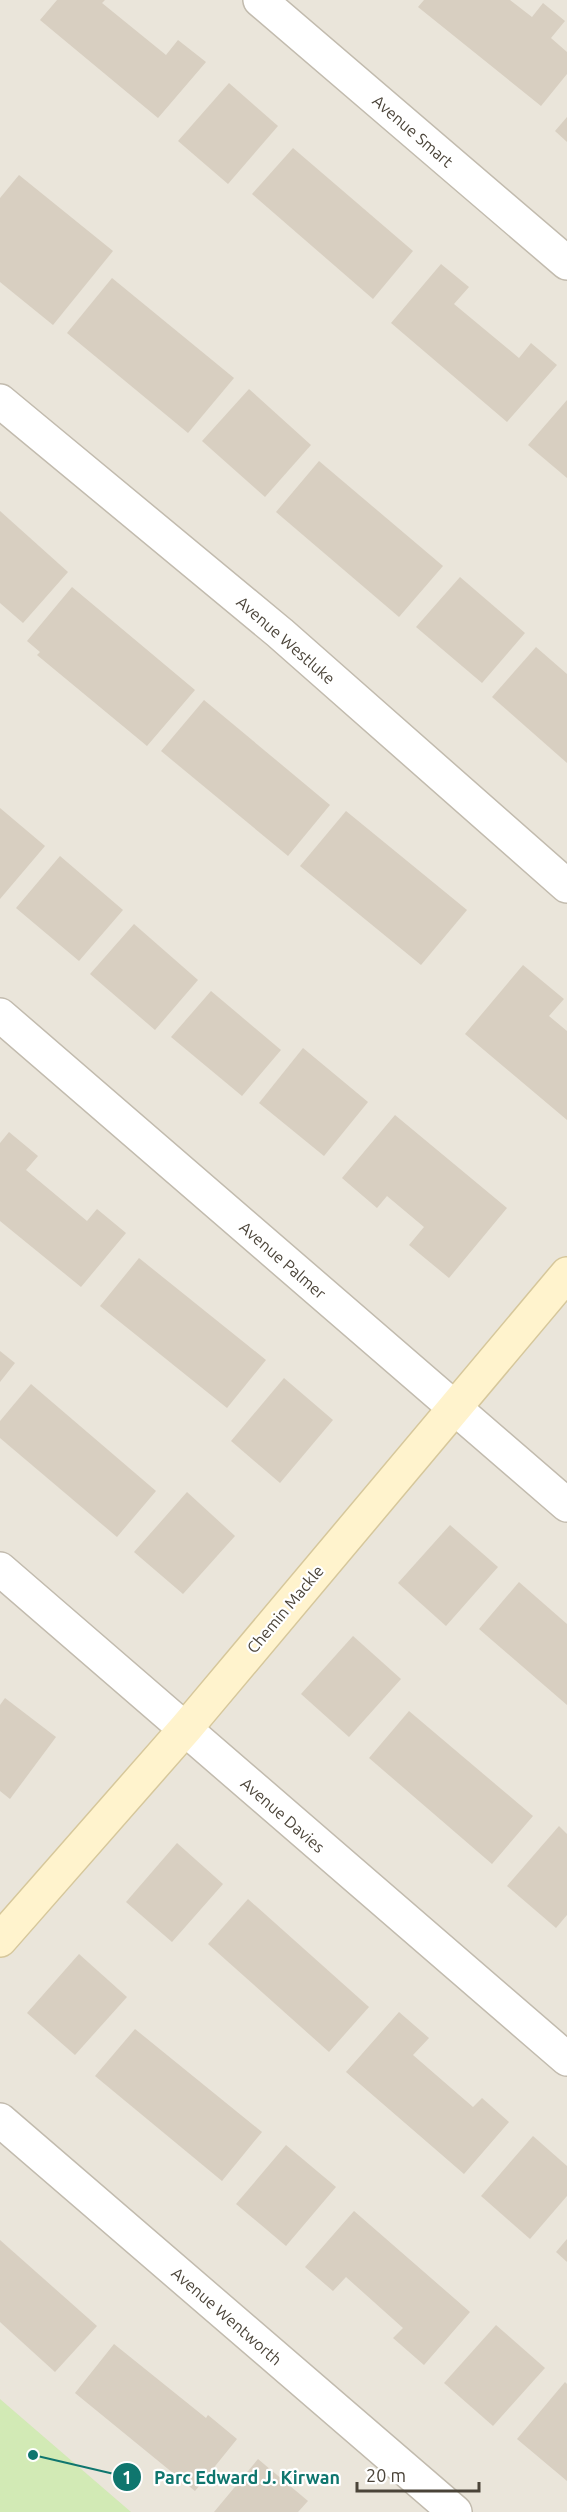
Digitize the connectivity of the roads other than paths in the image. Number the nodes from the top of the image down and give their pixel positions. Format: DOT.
graph roads {
  1 [pos="260,0"];
  2 [pos="567,263"];
  3 [pos="0,401"];
  4 [pos="567,886"];
  5 [pos="0,1015"];
  6 [pos="567,1275"];
  7 [pos="454,1407"];
  8 [pos="567,1505"];
  9 [pos="0,1569"];
  10 [pos="186,1728"];
  11 [pos="0,1940"];
  12 [pos="567,2059"];
  13 [pos="0,2120"];
  14 [pos="454,2512"];
  1 -- 2 [label="street, Avenue Smart"];
  3 -- 4 [label="street, Avenue Westluke"];
  5 -- 7 [label="street, Avenue Palmer"];
  6 -- 7 [label="street, Chemin Mackle"];
  7 -- 8 [label="street, Avenue Palmer"];
  7 -- 10 [label="street, Chemin Mackle"];
  9 -- 10 [label="street, Avenue Davies"];
  10 -- 11 [label="street, Chemin Mackle"];
  10 -- 12 [label="street, Avenue Davies"];
  13 -- 14 [label="street, Avenue Wentworth"];
}
